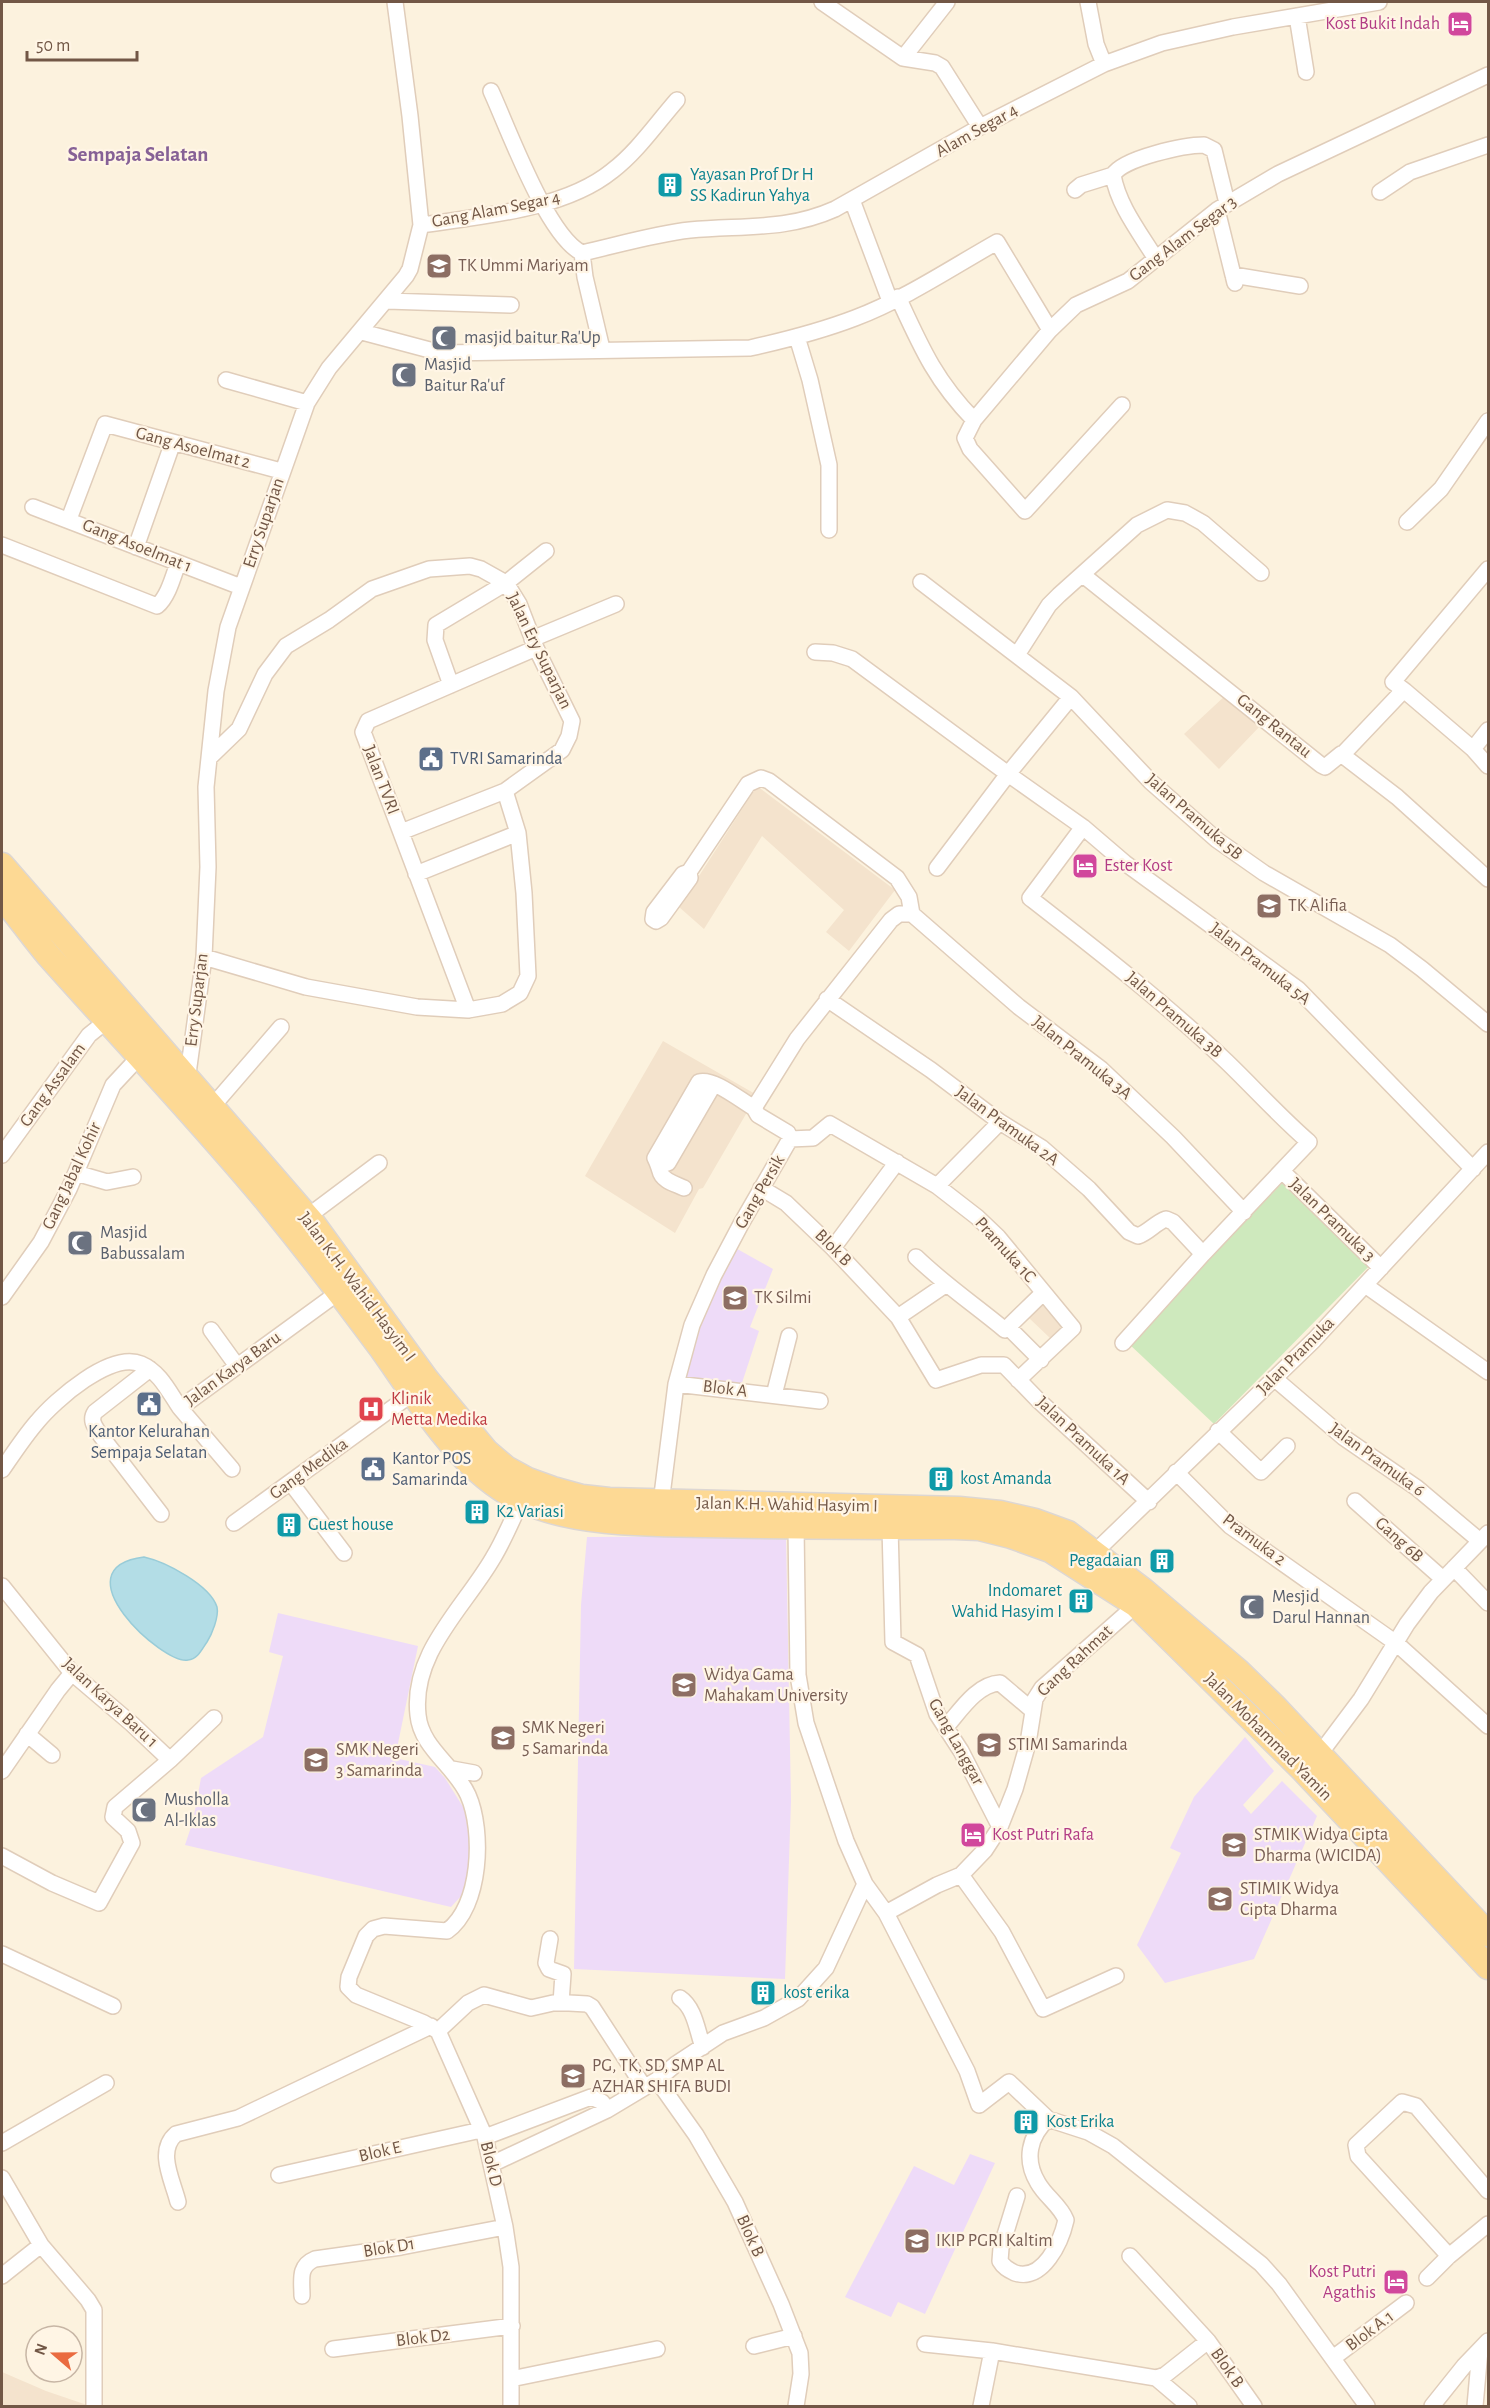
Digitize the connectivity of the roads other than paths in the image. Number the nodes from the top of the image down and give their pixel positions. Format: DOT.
graph roads {
  1 [pos="395,2"];
  2 [pos="822,2"];
  3 [pos="947,2"];
  4 [pos="1088,2"];
  5 [pos="1379,2"];
  6 [pos="1297,16"];
  7 [pos="903,58"];
  8 [pos="1104,64"];
  9 [pos="1306,72"];
  10 [pos="1488,75"];
  11 [pos="491,91"];
  12 [pos="677,100"];
  13 [pos="980,128"];
  14 [pos="1488,145"];
  15 [pos="1113,175"];
  16 [pos="1075,190"];
  17 [pos="1380,192"];
  18 [pos="852,200"];
  19 [pos="541,204"];
  20 [pos="1222,207"];
  21 [pos="421,225"];
  22 [pos="579,251"];
  23 [pos="1156,259"];
  24 [pos="1300,286"];
  25 [pos="894,299"];
  26 [pos="387,301"];
  27 [pos="511,305"];
  28 [pos="1050,330"];
  29 [pos="362,332"];
  30 [pos="797,337"];
  31 [pos="602,349"];
  32 [pos="226,380"];
  33 [pos="307,403"];
  34 [pos="1122,405"];
  35 [pos="974,420"];
  36 [pos="1488,421"];
  37 [pos="173,442"];
  38 [pos="281,471"];
  39 [pos="33,507"];
  40 [pos="69,519"];
  41 [pos="1407,522"];
  42 [pos="829,530"];
  43 [pos="2,545"];
  44 [pos="136,546"];
  45 [pos="546,550"];
  46 [pos="177,563"];
  47 [pos="1488,569"];
  48 [pos="1261,573"];
  49 [pos="1083,575"];
  50 [pos="921,582"];
  51 [pos="506,583"];
  52 [pos="241,587"];
  53 [pos="616,604"];
  54 [pos="534,643"];
  55 [pos="815,652"];
  56 [pos="1017,655"];
  57 [pos="451,685"];
  58 [pos="1399,687"];
  59 [pos="1071,697"];
  60 [pos="1488,730"];
  61 [pos="1473,749"];
  62 [pos="1342,755"];
  63 [pos="209,758"];
  64 [pos="1488,766"];
  65 [pos="1008,774"];
  66 [pos="505,791"];
  67 [pos="1083,827"];
  68 [pos="401,832"];
  69 [pos="518,832"];
  70 [pos="2,866"];
  71 [pos="937,868"];
  72 [pos="689,872"];
  73 [pos="416,874"];
  74 [pos="1488,879"];
  75 [pos="2,897"];
  76 [pos="25,908"];
  77 [pos="912,914"];
  78 [pos="204,957"];
  79 [pos="827,999"];
  80 [pos="468,1010"];
  81 [pos="109,1019"];
  82 [pos="1488,1024"];
  83 [pos="281,1027"];
  84 [pos="141,1056"];
  85 [pos="187,1081"];
  86 [pos="211,1108"];
  87 [pos="754,1108"];
  88 [pos="1000,1122"];
  89 [pos="790,1139"];
  90 [pos="1488,1152"];
  91 [pos="2,1155"];
  92 [pos="897,1162"];
  93 [pos="379,1163"];
  94 [pos="1473,1169"];
  95 [pos="1283,1172"];
  96 [pos="76,1173"];
  97 [pos="133,1177"];
  98 [pos="937,1186"];
  99 [pos="684,1188"];
  100 [pos="761,1188"];
  101 [pos="1244,1212"];
  102 [pos="307,1217"];
  103 [pos="833,1248"];
  104 [pos="1203,1254"];
  105 [pos="916,1257"];
  106 [pos="1382,1269"];
  107 [pos="945,1285"];
  108 [pos="1365,1285"];
  109 [pos="339,1292"];
  110 [pos="1043,1293"];
  111 [pos="2,1297"];
  112 [pos="898,1317"];
  113 [pos="1008,1327"];
  114 [pos="210,1330"];
  115 [pos="789,1336"];
  116 [pos="1123,1343"];
  117 [pos="1041,1360"];
  118 [pos="237,1366"];
  119 [pos="150,1370"];
  120 [pos="1488,1372"];
  121 [pos="1274,1378"];
  122 [pos="1018,1380"];
  123 [pos="676,1384"];
  124 [pos="413,1393"];
  125 [pos="774,1395"];
  126 [pos="820,1401"];
  127 [pos="180,1408"];
  128 [pos="1218,1431"];
  129 [pos="1287,1446"];
  130 [pos="232,1469"];
  131 [pos="2,1470"];
  132 [pos="1176,1472"];
  133 [pos="291,1483"];
  134 [pos="521,1501"];
  135 [pos="1355,1501"];
  136 [pos="1149,1502"];
  137 [pos="662,1503"];
  138 [pos="607,1510"];
  139 [pos="161,1514"];
  140 [pos="234,1523"];
  141 [pos="796,1527"];
  142 [pos="890,1527"];
  143 [pos="1484,1537"];
  144 [pos="344,1553"];
  145 [pos="1091,1562"];
  146 [pos="1448,1574"];
  147 [pos="2,1586"];
  148 [pos="1488,1603"];
  149 [pos="1136,1605"];
  150 [pos="1395,1643"];
  151 [pos="72,1673"];
  152 [pos="1032,1710"];
  153 [pos="214,1718"];
  154 [pos="1488,1726"];
  155 [pos="946,1727"];
  156 [pos="27,1734"];
  157 [pos="52,1755"];
  158 [pos="1319,1755"];
  159 [pos="170,1760"];
  160 [pos="452,1769"];
  161 [pos="2,1771"];
  162 [pos="474,1773"];
  163 [pos="1000,1827"];
  164 [pos="2,1856"];
  165 [pos="1417,1874"];
  166 [pos="961,1875"];
  167 [pos="865,1884"];
  168 [pos="886,1913"];
  169 [pos="1488,1934"];
  170 [pos="550,1939"];
  171 [pos="2,1954"];
  172 [pos="1488,1967"];
  173 [pos="1116,1976"];
  174 [pos="680,1998"];
  175 [pos="561,2003"];
  176 [pos="113,2006"];
  177 [pos="435,2029"];
  178 [pos="703,2047"];
  179 [pos="106,2083"];
  180 [pos="650,2084"];
  181 [pos="607,2110"];
  182 [pos="1048,2119"];
  183 [pos="483,2133"];
  184 [pos="2,2144"];
  185 [pos="492,2164"];
  186 [pos="279,2175"];
  187 [pos="2,2178"];
  188 [pos="1488,2191"];
  189 [pos="1017,2196"];
  190 [pos="178,2202"];
  191 [pos="1488,2223"];
  192 [pos="505,2228"];
  193 [pos="41,2245"];
  194 [pos="1130,2256"];
  195 [pos="1449,2256"];
  196 [pos="2,2276"];
  197 [pos="1427,2278"];
  198 [pos="302,2296"];
  199 [pos="1406,2303"];
  200 [pos="513,2326"];
  201 [pos="794,2336"];
  202 [pos="1208,2341"];
  203 [pos="925,2344"];
  204 [pos="1484,2345"];
  205 [pos="754,2346"];
  206 [pos="333,2349"];
  207 [pos="657,2349"];
  208 [pos="992,2351"];
  209 [pos="1333,2358"];
  210 [pos="1156,2378"];
  211 [pos="511,2379"];
  212 [pos="94,2406"];
  213 [pos="511,2406"];
  214 [pos="796,2406"];
  215 [pos="981,2406"];
  216 [pos="1189,2406"];
  217 [pos="1254,2406"];
  218 [pos="1367,2406"];
  219 [pos="1432,2406"];
  220 [pos="1475,2406"];
  1 -- 21 [label="street, Erry Suparjan"];
  2 -- 7 [label="street"];
  3 -- 7 [label="street"];
  4 -- 8 [label="street"];
  5 -- 6 [label="street, Alam Segar 4"];
  6 -- 8 [label="street, Alam Segar 4"];
  6 -- 9 [label="street"];
  7 -- 13 [label="street"];
  8 -- 13 [label="street, Alam Segar 4"];
  10 -- 20 [label="street, Gang Alam Segar 3"];
  11 -- 19 [label="street"];
  12 -- 19 [label="street, Gang Alam Segar 4"];
  13 -- 18 [label="street, Alam Segar 4"];
  14 -- 17 [label="street"];
  15 -- 16 [label="street"];
  15 -- 20 [label="street"];
  15 -- 23 [label="street"];
  18 -- 22 [label="street, Alam Segar 4"];
  18 -- 25 [label="street"];
  19 -- 21 [label="street, Gang Alam Segar 4"];
  19 -- 22 [label="street"];
  20 -- 23 [label="street, Gang Alam Segar 3"];
  20 -- 24 [label="street"];
  21 -- 26 [label="street, Erry Suparjan"];
  22 -- 31 [label="street"];
  23 -- 28 [label="street, Gang Alam Segar 3"];
  25 -- 28 [label="street"];
  25 -- 30 [label="street"];
  25 -- 35 [label="street"];
  26 -- 27 [label="street"];
  26 -- 29 [label="street, Erry Suparjan"];
  28 -- 35 [label="street, Gang Alam Segar 3"];
  29 -- 31 [label="street"];
  29 -- 33 [label="street, Erry Suparjan"];
  30 -- 31 [label="street"];
  30 -- 42 [label="street"];
  32 -- 33 [label="street"];
  33 -- 38 [label="street, Erry Suparjan"];
  34 -- 35 [label="street"];
  36 -- 41 [label="street"];
  37 -- 38 [label="street, Gang Asoelmat 2"];
  37 -- 40 [label="street, Gang Asoelmat 2"];
  37 -- 44 [label="street"];
  38 -- 52 [label="street, Erry Suparjan"];
  39 -- 40 [label="street, Gang Asoelmat 1"];
  40 -- 44 [label="street, Gang Asoelmat 1"];
  43 -- 46 [label="street"];
  44 -- 46 [label="street, Gang Asoelmat 1"];
  45 -- 51 [label="street"];
  46 -- 52 [label="street, Gang Asoelmat 1"];
  47 -- 58 [label="street"];
  48 -- 49 [label="street"];
  49 -- 56 [label="street"];
  49 -- 62 [label="street, Gang Rantau"];
  50 -- 56 [label="street, Jalan Pramuka 5B"];
  51 -- 54 [label="street, Jalan Ery Suparjan"];
  51 -- 57 [label="street"];
  51 -- 63 [label="street, Jalan Ery Suparjan"];
  52 -- 63 [label="street, Erry Suparjan"];
  53 -- 54 [label="street, Jalan TVRI"];
  54 -- 57 [label="street, Jalan TVRI"];
  54 -- 66 [label="street, Jalan Ery Suparjan"];
  55 -- 65 [label="street, Jalan Pramuka 5A"];
  56 -- 59 [label="street, Jalan Pramuka 5B"];
  57 -- 68 [label="street, Jalan TVRI"];
  58 -- 61 [label="street"];
  58 -- 62 [label="street"];
  59 -- 65 [label="street"];
  59 -- 82 [label="street, Jalan Pramuka 5B"];
  60 -- 61 [label="street"];
  61 -- 64 [label="street"];
  62 -- 74 [label="street"];
  63 -- 78 [label="street, Erry Suparjan"];
  65 -- 67 [label="street, Jalan Pramuka 5A"];
  65 -- 71 [label="street"];
  66 -- 68 [label="street, Jalan Ery Suparjan"];
  66 -- 69 [label="street"];
  67 -- 94 [label="street, Jalan Pramuka 5A"];
  67 -- 95 [label="street, Jalan Pramuka 3B"];
  68 -- 73 [label="street, Jalan TVRI"];
  69 -- 73 [label="street"];
  69 -- 80 [label="street"];
  70 -- 76 [label="main road, Jalan K.H. Wahid Hasyim I"];
  72 -- 77 [label="street"];
  73 -- 80 [label="street, Jalan TVRI"];
  75 -- 76 [label="main road, Jalan K.H. Wahid Hasyim I"];
  76 -- 81 [label="main road, Jalan K.H. Wahid Hasyim I"];
  76 -- 85 [label="main road, Jalan K.H. Wahid Hasyim I"];
  77 -- 79 [label="street"];
  77 -- 101 [label="street, Jalan Pramuka 3A"];
  78 -- 80 [label="street"];
  78 -- 85 [label="street, Erry Suparjan"];
  79 -- 87 [label="street"];
  79 -- 88 [label="street, Jalan Pramuka 2A"];
  81 -- 84 [label="main road, Jalan K.H. Wahid Hasyim I"];
  81 -- 91 [label="street, Gang Assalam"];
  83 -- 86 [label="street"];
  84 -- 96 [label="street, Gang Jabal Kohir"];
  84 -- 109 [label="main road, Jalan K.H. Wahid Hasyim I"];
  85 -- 86 [label="main road, Jalan K.H. Wahid Hasyim I"];
  86 -- 102 [label="main road, Jalan K.H. Wahid Hasyim I"];
  87 -- 89 [label="street, Gang Persik"];
  87 -- 99 [label="street, Gang Persik"];
  88 -- 98 [label="street"];
  88 -- 104 [label="street, Jalan Pramuka 2A"];
  89 -- 92 [label="street, Pramuka 1C"];
  89 -- 100 [label="street, Gang Persik"];
  90 -- 94 [label="street, Jalan Pramuka"];
  92 -- 98 [label="street, Pramuka 1C"];
  92 -- 103 [label="street"];
  93 -- 102 [label="street"];
  94 -- 106 [label="street, Jalan Pramuka"];
  95 -- 101 [label="street"];
  95 -- 106 [label="street, Jalan Pramuka 3"];
  96 -- 97 [label="street"];
  96 -- 111 [label="street, Gang Jabal Kohir"];
  98 -- 110 [label="street, Pramuka 1C"];
  100 -- 103 [label="street, Blok B"];
  100 -- 123 [label="street, Gang Persik"];
  101 -- 104 [label="street"];
  102 -- 138 [label="main road, Jalan K.H. Wahid Hasyim I"];
  103 -- 112 [label="street, Blok B"];
  104 -- 116 [label="street"];
  105 -- 107 [label="street"];
  106 -- 108 [label="street, Jalan Pramuka"];
  107 -- 112 [label="street"];
  107 -- 113 [label="street"];
  108 -- 120 [label="street"];
  108 -- 121 [label="street, Jalan Pramuka"];
  109 -- 118 [label="street, Jalan Karya Baru"];
  109 -- 124 [label="main road, Jalan K.H. Wahid Hasyim I"];
  110 -- 113 [label="street"];
  110 -- 117 [label="street, Pramuka 1C"];
  112 -- 122 [label="street, Blok B"];
  113 -- 117 [label="street"];
  114 -- 118 [label="street"];
  115 -- 125 [label="street, Blok A"];
  117 -- 122 [label="street"];
  118 -- 127 [label="street, Jalan Karya Baru"];
  119 -- 127 [label="street, Jalan Karya Baru"];
  119 -- 131 [label="street"];
  119 -- 139 [label="street"];
  121 -- 128 [label="street, Jalan Pramuka"];
  121 -- 143 [label="street, Jalan Pramuka 6"];
  122 -- 136 [label="street, Jalan Pramuka 1A"];
  123 -- 125 [label="street, Blok A"];
  123 -- 137 [label="street, Gang Persik"];
  124 -- 133 [label="street, Gang Medika"];
  124 -- 134 [label="main road, Jalan K.H. Wahid Hasyim I"];
  125 -- 126 [label="street, Blok A"];
  127 -- 130 [label="street"];
  128 -- 129 [label="street"];
  128 -- 132 [label="street, Jalan Pramuka"];
  132 -- 136 [label="street, Jalan Pramuka"];
  132 -- 150 [label="street, Pramuka 2"];
  133 -- 140 [label="street, Gang Medika"];
  133 -- 144 [label="street"];
  134 -- 138 [label="main road, Jalan K.H. Wahid Hasyim I"];
  134 -- 160 [label="street"];
  135 -- 146 [label="street, Gang 6B"];
  136 -- 145 [label="street, Jalan Pramuka"];
  137 -- 138 [label="main road, Jalan K.H. Wahid Hasyim I"];
  137 -- 145 [label="main road, Jalan K.H. Wahid Hasyim I"];
  138 -- 141 [label="main road, Jalan K.H. Wahid Hasyim I"];
  141 -- 142 [label="main road, Jalan K.H. Wahid Hasyim I"];
  141 -- 167 [label="street"];
  142 -- 145 [label="main road, Jalan K.H. Wahid Hasyim I"];
  142 -- 155 [label="street, Gang Langgar"];
  143 -- 146 [label="street"];
  145 -- 149 [label="main road, Jalan Mohammad Yamin"];
  145 -- 158 [label="main road, Jalan Mohammad Yamin"];
  146 -- 148 [label="street, Gang 6B"];
  146 -- 150 [label="street"];
  147 -- 151 [label="street, Jalan Karya Baru 1"];
  149 -- 152 [label="street, Gang Rahmat"];
  149 -- 165 [label="main road, Jalan Mohammad Yamin"];
  150 -- 154 [label="street, Pramuka 2"];
  150 -- 158 [label="street"];
  151 -- 156 [label="street"];
  151 -- 159 [label="street, Jalan Karya Baru 1"];
  152 -- 155 [label="street, Gang Langgar"];
  152 -- 163 [label="street, Gang Rahmat"];
  153 -- 159 [label="street"];
  155 -- 163 [label="street, Gang Langgar"];
  156 -- 157 [label="street"];
  156 -- 161 [label="street"];
  158 -- 165 [label="main road, Jalan Mohammad Yamin"];
  159 -- 164 [label="street, Jalan Karya Baru 1"];
  160 -- 162 [label="street"];
  160 -- 177 [label="street"];
  163 -- 166 [label="street, Gang Rahmat"];
  165 -- 169 [label="main road, Jalan Mohammad Yamin"];
  165 -- 172 [label="main road, Jalan Mohammad Yamin"];
  166 -- 168 [label="street, Gang Rahmat"];
  166 -- 173 [label="street"];
  167 -- 168 [label="street"];
  167 -- 178 [label="street"];
  168 -- 182 [label="street"];
  170 -- 175 [label="street"];
  171 -- 176 [label="street"];
  174 -- 178 [label="street"];
  175 -- 177 [label="street, Blok B"];
  175 -- 180 [label="street, Blok B"];
  177 -- 183 [label="street, Blok D"];
  177 -- 190 [label="street"];
  178 -- 180 [label="street"];
  179 -- 184 [label="street"];
  180 -- 181 [label="street"];
  180 -- 201 [label="street, Blok B"];
  181 -- 183 [label="street, Blok E"];
  181 -- 185 [label="street"];
  182 -- 189 [label="street"];
  182 -- 209 [label="street"];
  183 -- 185 [label="street, Blok D"];
  183 -- 186 [label="street, Blok E"];
  185 -- 192 [label="street, Blok D"];
  187 -- 193 [label="street"];
  188 -- 195 [label="street"];
  191 -- 195 [label="street"];
  192 -- 198 [label="street, Blok D1"];
  192 -- 200 [label="street, Blok D"];
  193 -- 196 [label="street"];
  193 -- 212 [label="street"];
  194 -- 202 [label="street"];
  195 -- 197 [label="street"];
  199 -- 209 [label="street, Blok A.1"];
  200 -- 206 [label="street, Blok D2"];
  200 -- 211 [label="street, Blok D"];
  201 -- 205 [label="street"];
  201 -- 214 [label="street, Blok B"];
  202 -- 210 [label="street, Blok B"];
  202 -- 217 [label="street, Blok B"];
  203 -- 208 [label="street"];
  204 -- 219 [label="street"];
  204 -- 220 [label="street"];
  207 -- 211 [label="street"];
  208 -- 210 [label="street"];
  208 -- 215 [label="street"];
  209 -- 218 [label="street"];
  210 -- 216 [label="street"];
  211 -- 213 [label="street, Blok D"];
}
